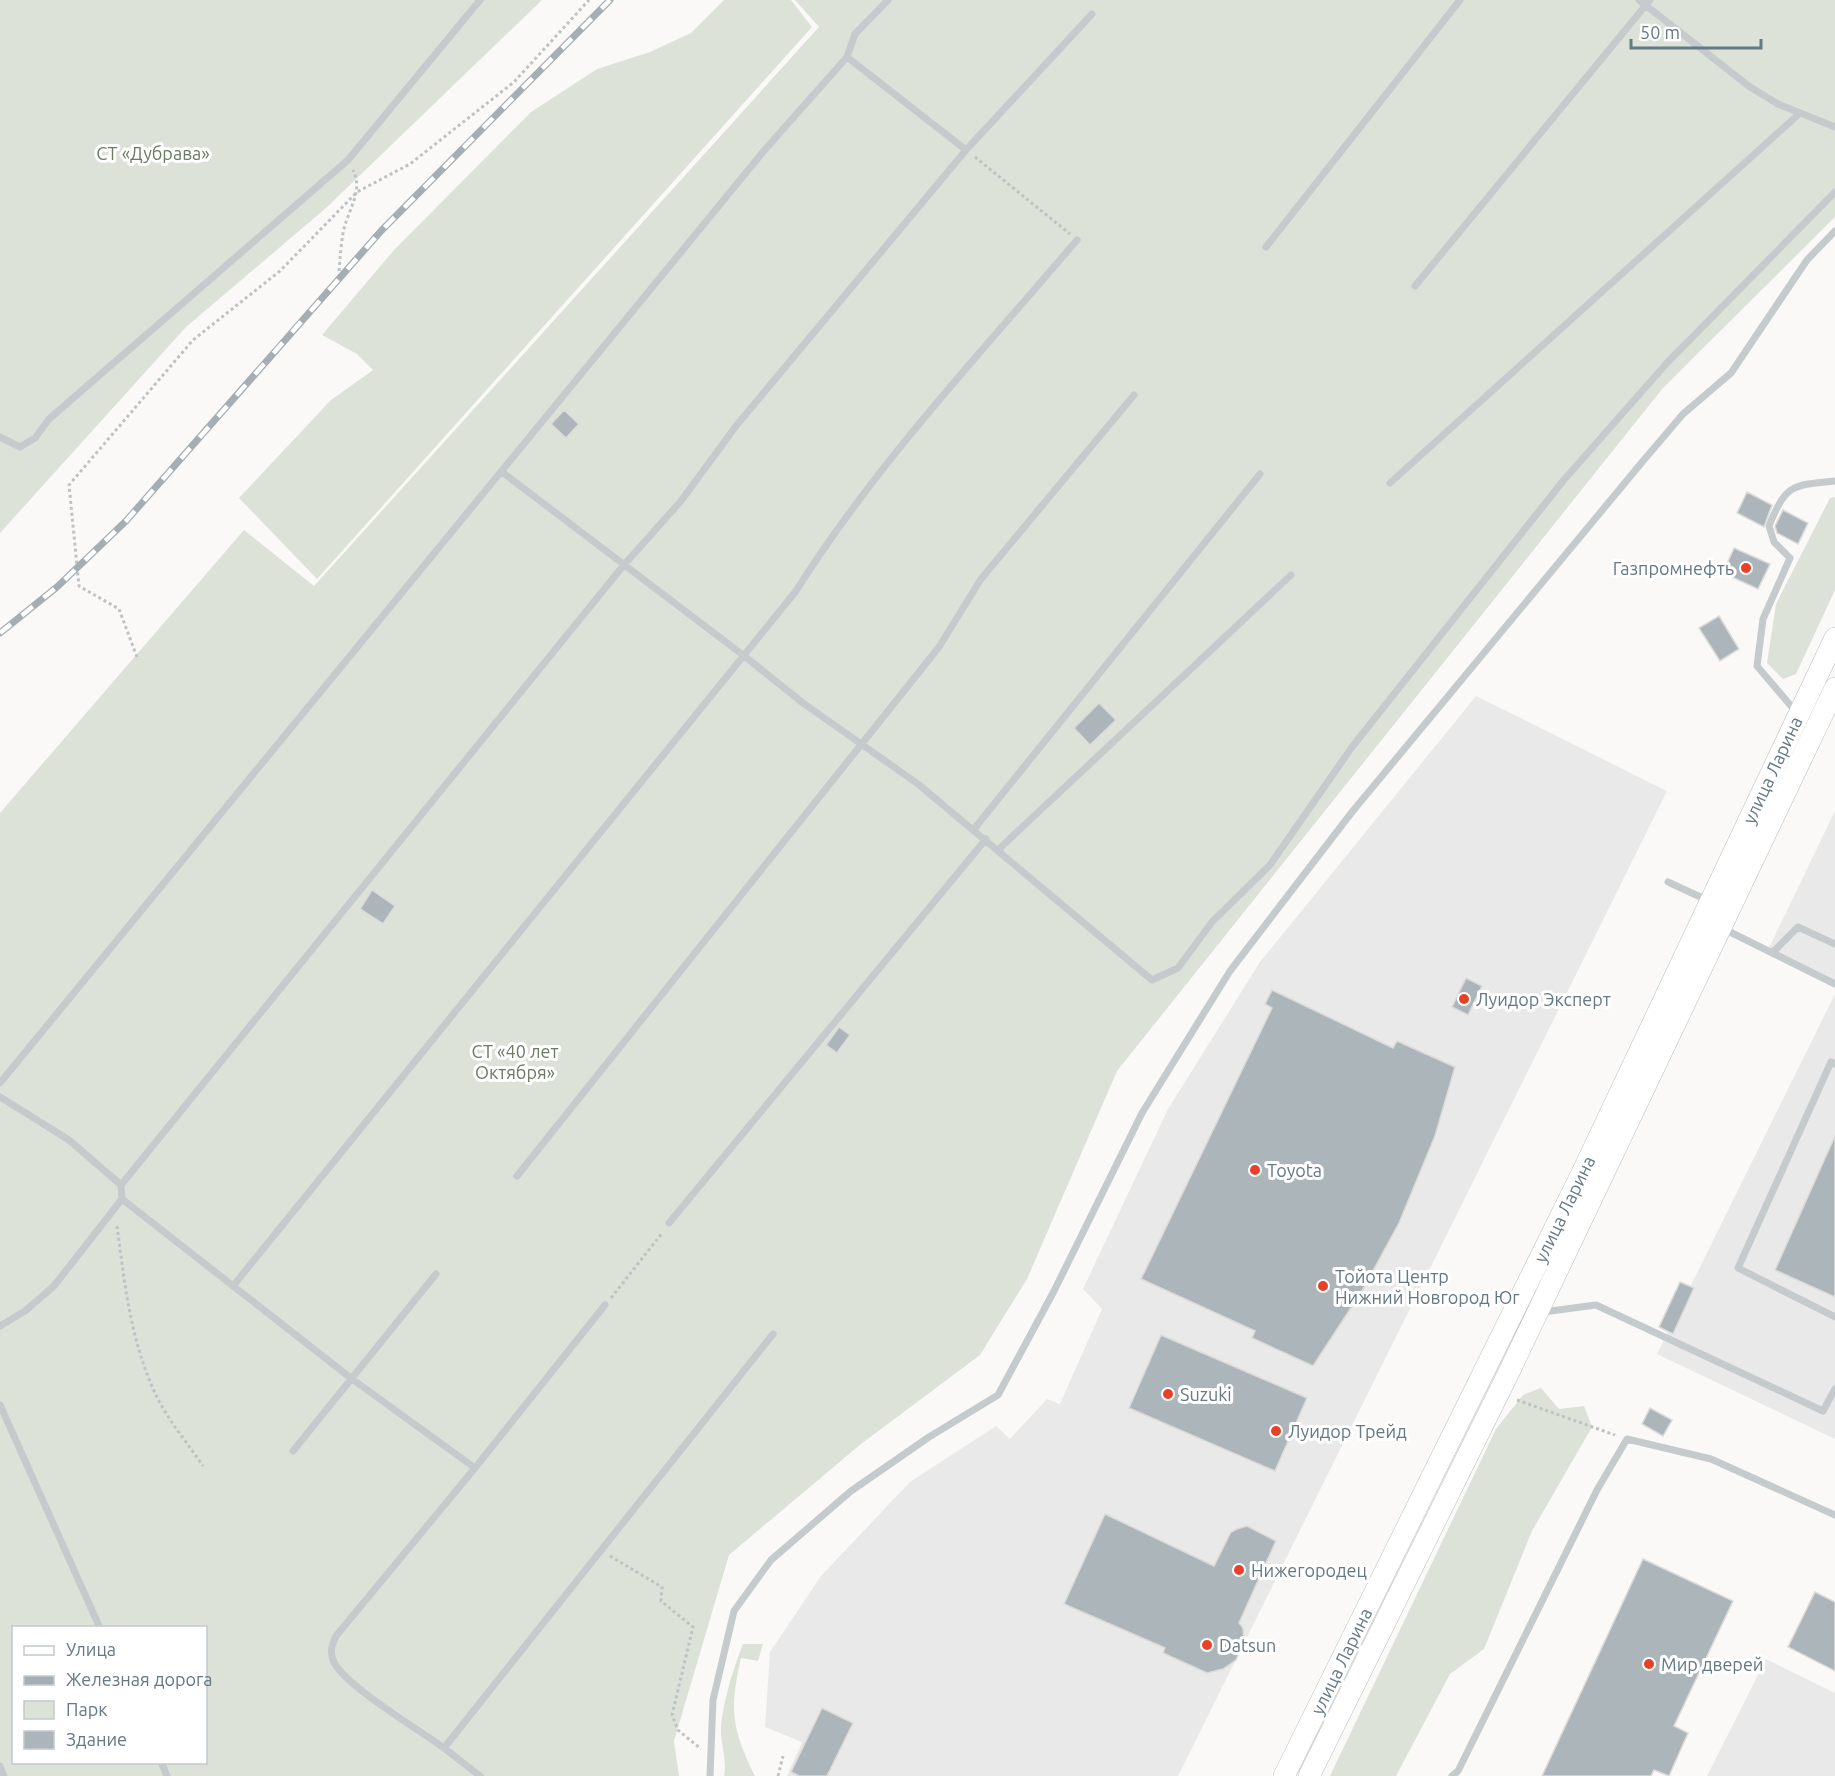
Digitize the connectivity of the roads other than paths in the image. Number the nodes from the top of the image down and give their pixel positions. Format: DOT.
graph roads {
  1 [pos="480,0"];
  2 [pos="888,0"];
  3 [pos="1460,0"];
  4 [pos="1645,2"];
  5 [pos="1092,14"];
  6 [pos="847,57"];
  7 [pos="1800,113"];
  8 [pos="1835,127"];
  9 [pos="966,150"];
  10 [pos="1835,192"];
  11 [pos="1835,231"];
  12 [pos="1077,240"];
  13 [pos="1266,247"];
  14 [pos="1415,286"];
  15 [pos="1134,395"];
  16 [pos="0,437"];
  17 [pos="502,472"];
  18 [pos="1260,474"];
  19 [pos="1835,481"];
  20 [pos="1390,483"];
  21 [pos="623,566"];
  22 [pos="1291,574"];
  23 [pos="1835,638"];
  24 [pos="743,655"];
  25 [pos="1835,688"];
  26 [pos="1798,715"];
  27 [pos="861,743"];
  28 [pos="974,829"];
  29 [pos="986,839"];
  30 [pos="999,849"];
  31 [pos="1668,882"];
  32 [pos="1710,902"];
  33 [pos="1721,927"];
  34 [pos="1835,944"];
  35 [pos="1772,952"];
  36 [pos="1835,984"];
  37 [pos="1835,1064"];
  38 [pos="0,1083"];
  39 [pos="0,1097"];
  40 [pos="517,1176"];
  41 [pos="121,1185"];
  42 [pos="122,1199"];
  43 [pos="669,1223"];
  44 [pos="436,1274"];
  45 [pos="233,1286"];
  46 [pos="605,1305"];
  47 [pos="1538,1313"];
  48 [pos="1835,1317"];
  49 [pos="0,1326"];
  50 [pos="773,1334"];
  51 [pos="352,1379"];
  52 [pos="1835,1389"];
  53 [pos="0,1405"];
  54 [pos="292,1451"];
  55 [pos="475,1468"];
  56 [pos="1835,1515"];
  57 [pos="99,1626"];
  58 [pos="444,1748"];
  59 [pos="0,1766"];
  60 [pos="4,1776"];
  61 [pos="480,1776"];
  62 [pos="710,1776"];
  63 [pos="1284,1776"];
  64 [pos="1309,1776"];
  65 [pos="1452,1776"];
  1 -- 16 [label="lane"];
  2 -- 6 [label="lane"];
  3 -- 13 [label="lane"];
  4 -- 7 [label="lane"];
  4 -- 14 [label="lane"];
  5 -- 9 [label="lane"];
  6 -- 9 [label="lane"];
  6 -- 17 [label="lane"];
  7 -- 8 [label="lane"];
  7 -- 20 [label="lane"];
  9 -- 21 [label="lane"];
  10 -- 30 [label="lane"];
  11 -- 62 [label="lane"];
  12 -- 24 [label="lane"];
  15 -- 27 [label="lane"];
  17 -- 21 [label="lane"];
  17 -- 38 [label="lane"];
  18 -- 28 [label="lane"];
  19 -- 26 [label="lane"];
  21 -- 24 [label="lane"];
  21 -- 41 [label="lane"];
  22 -- 30 [label="lane"];
  23 -- 26 [label="main road, улица Ларина"];
  24 -- 27 [label="lane"];
  24 -- 45 [label="lane"];
  25 -- 33 [label="main road, улица Ларина"];
  26 -- 32 [label="main road, улица Ларина"];
  27 -- 28 [label="lane"];
  27 -- 40 [label="lane"];
  28 -- 29 [label="lane"];
  29 -- 30 [label="lane"];
  29 -- 43 [label="lane"];
  31 -- 32 [label="lane"];
  32 -- 63 [label="main road, улица Ларина"];
  33 -- 35 [label="lane"];
  33 -- 47 [label="main road, улица Ларина"];
  34 -- 35 [label="lane"];
  35 -- 36 [label="lane"];
  37 -- 48 [label="lane"];
  39 -- 41 [label="lane"];
  41 -- 42 [label="lane"];
  42 -- 45 [label="lane"];
  42 -- 49 [label="lane"];
  44 -- 51 [label="lane"];
  45 -- 51 [label="lane"];
  46 -- 55 [label="lane"];
  47 -- 52 [label="lane"];
  47 -- 64 [label="main road, улица Ларина"];
  50 -- 58 [label="lane"];
  51 -- 54 [label="lane"];
  51 -- 55 [label="lane"];
  53 -- 57 [label="lane"];
  55 -- 58 [label="lane"];
  56 -- 65 [label="lane"];
  58 -- 61 [label="lane"];
  59 -- 60 [label="lane"];
}
